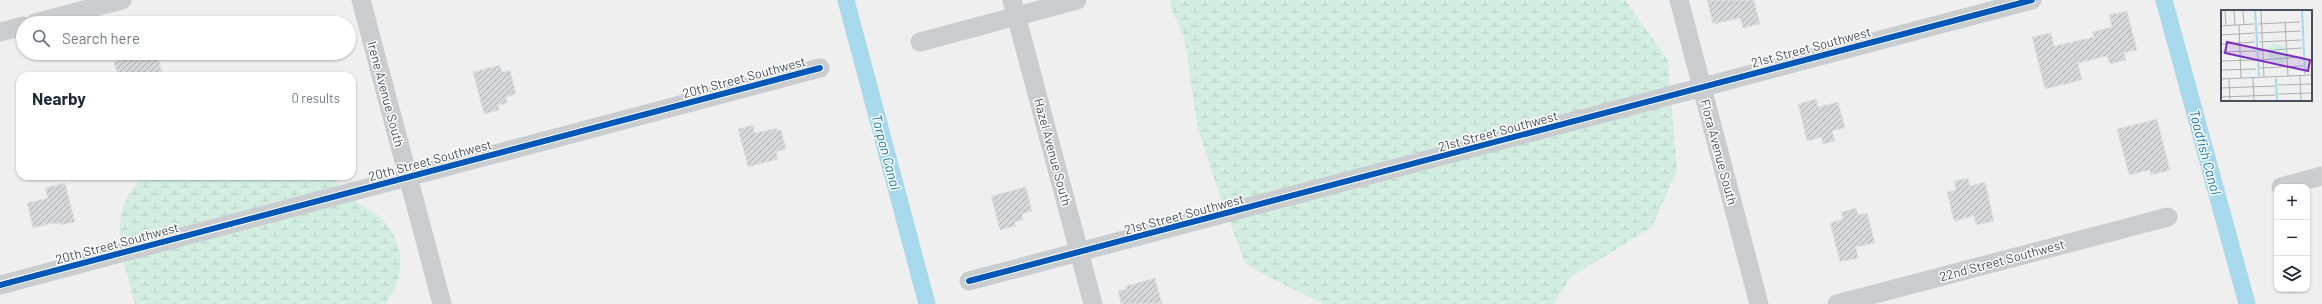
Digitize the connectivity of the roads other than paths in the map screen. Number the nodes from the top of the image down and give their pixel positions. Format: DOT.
graph roads {
  1 [pos="122,0"];
  2 [pos="361,0"];
  3 [pos="1077,0"];
  4 [pos="1679,0"];
  5 [pos="2032,0"];
  6 [pos="1014,8"];
  7 [pos="61,16"];
  8 [pos="16,28"];
  9 [pos="0,32"];
  10 [pos="920,42"];
  11 [pos="820,68"];
  12 [pos="1702,88"];
  13 [pos="2322,176"];
  14 [pos="408,178"];
  15 [pos="2293,184"];
  16 [pos="2168,216"];
  17 [pos="1079,253"];
  18 [pos="969,281"];
  19 [pos="0,285"];
  20 [pos="442,304"];
  21 [pos="1093,304"];
  22 [pos="1760,304"];
  23 [pos="1837,304"];
  1 -- 7 [label="street"];
  2 -- 14 [label="street, Irene Avenue South"];
  3 -- 6 [label="street"];
  4 -- 12 [label="street, Flora Avenue South"];
  5 -- 12 [label="street, 21st Street Southwest"];
  6 -- 10 [label="street"];
  6 -- 17 [label="street, Hazel Avenue South"];
  8 -- 9 [label="street"];
  11 -- 14 [label="street, 20th Street Southwest"];
  12 -- 17 [label="street, 21st Street Southwest"];
  12 -- 22 [label="street, Flora Avenue South"];
  13 -- 15 [label="street"];
  14 -- 19 [label="street, 20th Street Southwest"];
  14 -- 20 [label="street, Irene Avenue South"];
  16 -- 23 [label="street, 22nd Street Southwest"];
  17 -- 18 [label="street, 21st Street Southwest"];
  17 -- 21 [label="street, Hazel Avenue South"];
}
